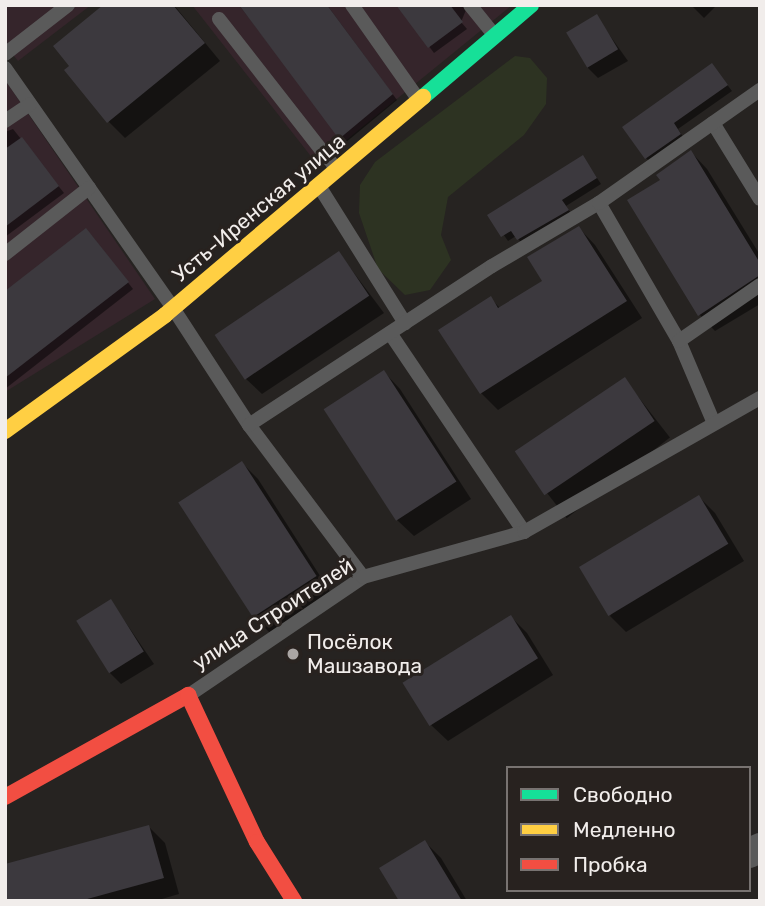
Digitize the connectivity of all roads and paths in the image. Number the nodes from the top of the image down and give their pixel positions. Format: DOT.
graph roads {
  1 [pos="68,5"];
  2 [pos="352,5"];
  3 [pos="470,5"];
  4 [pos="531,5"];
  5 [pos="219,19"];
  6 [pos="495,36"];
  7 [pos="5,54"];
  8 [pos="5,68"];
  9 [pos="760,90"];
  10 [pos="419,100"];
  11 [pos="30,104"];
  12 [pos="5,121"];
  13 [pos="713,123"];
  14 [pos="336,170"];
  15 [pos="318,185"];
  16 [pos="89,188"];
  17 [pos="760,199"];
  18 [pos="598,204"];
  19 [pos="5,254"];
  20 [pos="760,285"];
  21 [pos="173,308"];
  22 [pos="405,323"];
  23 [pos="390,333"];
  24 [pos="679,341"];
  25 [pos="760,398"];
  26 [pos="713,421"];
  27 [pos="249,425"];
  28 [pos="5,431"];
  29 [pos="524,533"];
  30 [pos="363,577"];
  31 [pos="188,695"];
  32 [pos="5,797"];
  33 [pos="294,901"];
  1 -- 7 [label="lane"];
  2 -- 10 [label="lane"];
  3 -- 6 [label="lane"];
  4 -- 6 [label="street, Усть-Иренская улица"];
  5 -- 14 [label="lane"];
  6 -- 10 [label="street, Усть-Иренская улица"];
  8 -- 11 [label="lane"];
  9 -- 13 [label="lane"];
  10 -- 14 [label="street, Усть-Иренская улица"];
  11 -- 12 [label="lane"];
  11 -- 16 [label="lane"];
  13 -- 17 [label="lane"];
  13 -- 18 [label="lane"];
  14 -- 15 [label="street, Усть-Иренская улица"];
  15 -- 21 [label="street, Усть-Иренская улица"];
  15 -- 22 [label="lane"];
  16 -- 19 [label="lane"];
  16 -- 21 [label="lane"];
  18 -- 22 [label="lane"];
  18 -- 24 [label="lane"];
  20 -- 24 [label="lane"];
  21 -- 27 [label="lane"];
  21 -- 28 [label="street, Усть-Иренская улица"];
  22 -- 23 [label="lane"];
  23 -- 27 [label="lane"];
  23 -- 29 [label="lane"];
  24 -- 26 [label="lane"];
  25 -- 26 [label="lane, улица Строителей"];
  26 -- 29 [label="lane, улица Строителей"];
  27 -- 30 [label="lane"];
  29 -- 30 [label="lane, улица Строителей"];
  30 -- 31 [label="lane, улица Строителей"];
  31 -- 32 [label="street, улица Строителей"];
  31 -- 33 [label="street"];
}
